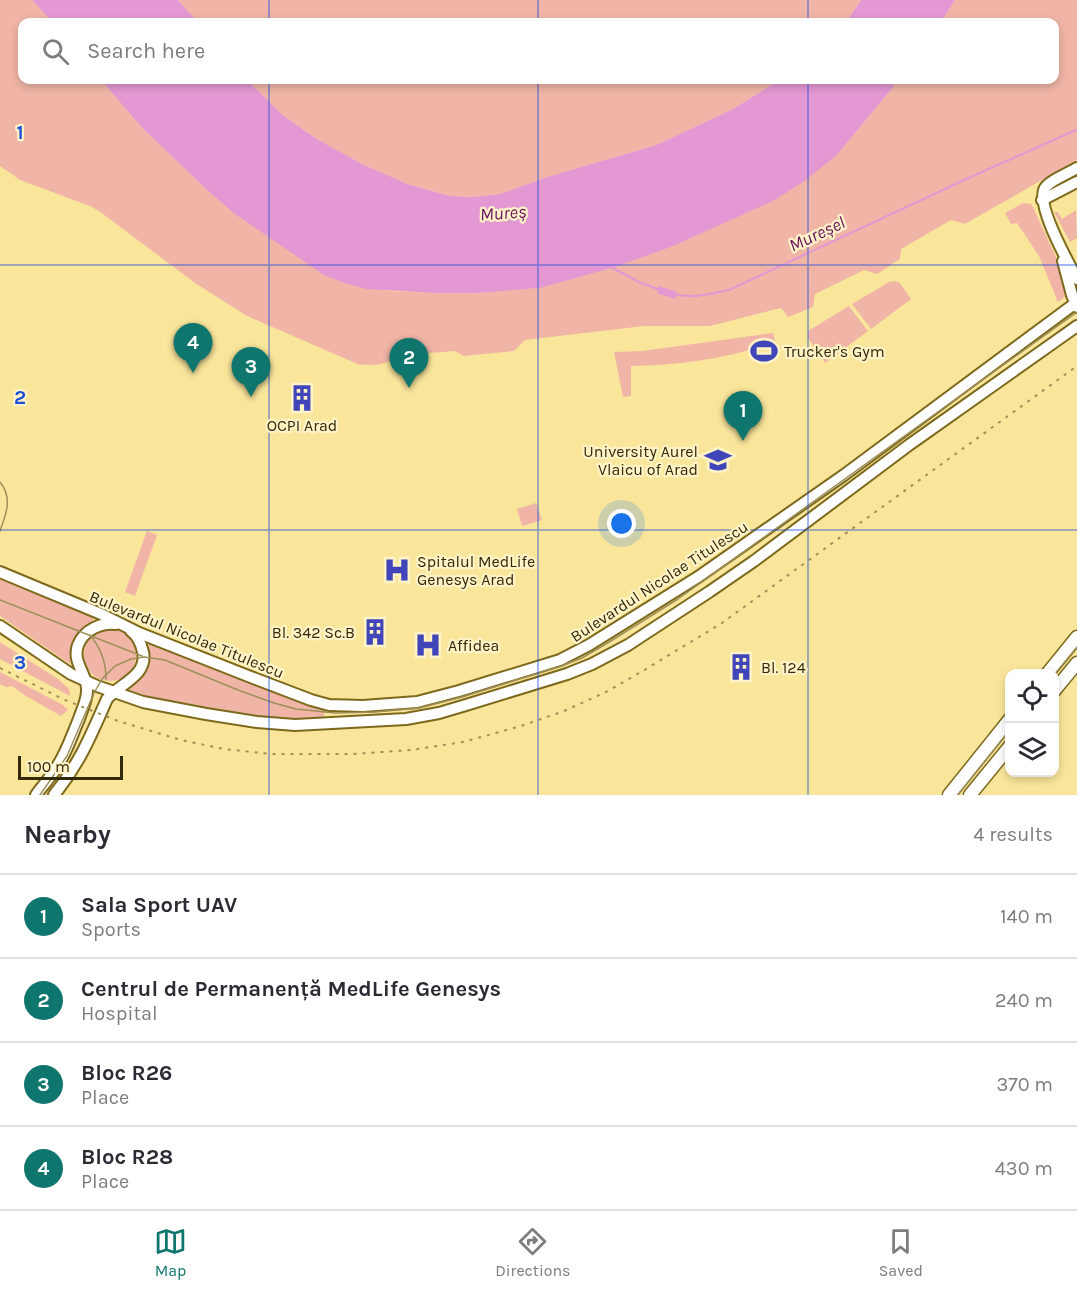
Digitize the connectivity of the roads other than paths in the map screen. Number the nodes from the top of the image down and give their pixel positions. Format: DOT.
graph roads {
  1 [pos="1077,168"];
  2 [pos="1077,182"];
  3 [pos="1042,200"];
  4 [pos="1055,236"];
  5 [pos="1077,279"];
  6 [pos="1076,304"];
  7 [pos="1077,326"];
  8 [pos="0,572"];
  9 [pos="101,614"];
  10 [pos="0,626"];
  11 [pos="125,626"];
  12 [pos="91,630"];
  13 [pos="1077,637"];
  14 [pos="140,639"];
  15 [pos="1077,663"];
  16 [pos="1051,669"];
  17 [pos="86,681"];
  18 [pos="1059,685"];
  19 [pos="113,692"];
  20 [pos="1006,723"];
  21 [pos="1005,752"];
  22 [pos="36,795"];
  23 [pos="54,795"];
  24 [pos="949,795"];
  25 [pos="970,795"];
  1 -- 3 [label="main road"];
  2 -- 3 [label="main road"];
  3 -- 4 [label="main road"];
  4 -- 5 [label="main road"];
  4 -- 6 [label="main road"];
  6 -- 14 [label="main road, Bulevardul Nicolae Titulescu"];
  7 -- 19 [label="main road, Bulevardul Nicolae Titulescu"];
  8 -- 9 [label="main road, Bulevardul Nicolae Titulescu"];
  9 -- 11 [label="main road, Bulevardul Nicolae Titulescu"];
  9 -- 12 [label="main road"];
  10 -- 17 [label="main road, Bulevardul Nicolae Titulescu"];
  11 -- 12 [label="main road"];
  11 -- 14 [label="main road, Bulevardul Nicolae Titulescu"];
  12 -- 17 [label="main road"];
  13 -- 16 [label="main road"];
  14 -- 19 [label="main road"];
  15 -- 18 [label="main road"];
  17 -- 19 [label="main road, Bulevardul Nicolae Titulescu"];
  17 -- 22 [label="main road"];
  19 -- 23 [label="main road"];
  20 -- 24 [label="main road"];
  21 -- 25 [label="main road"];
}
